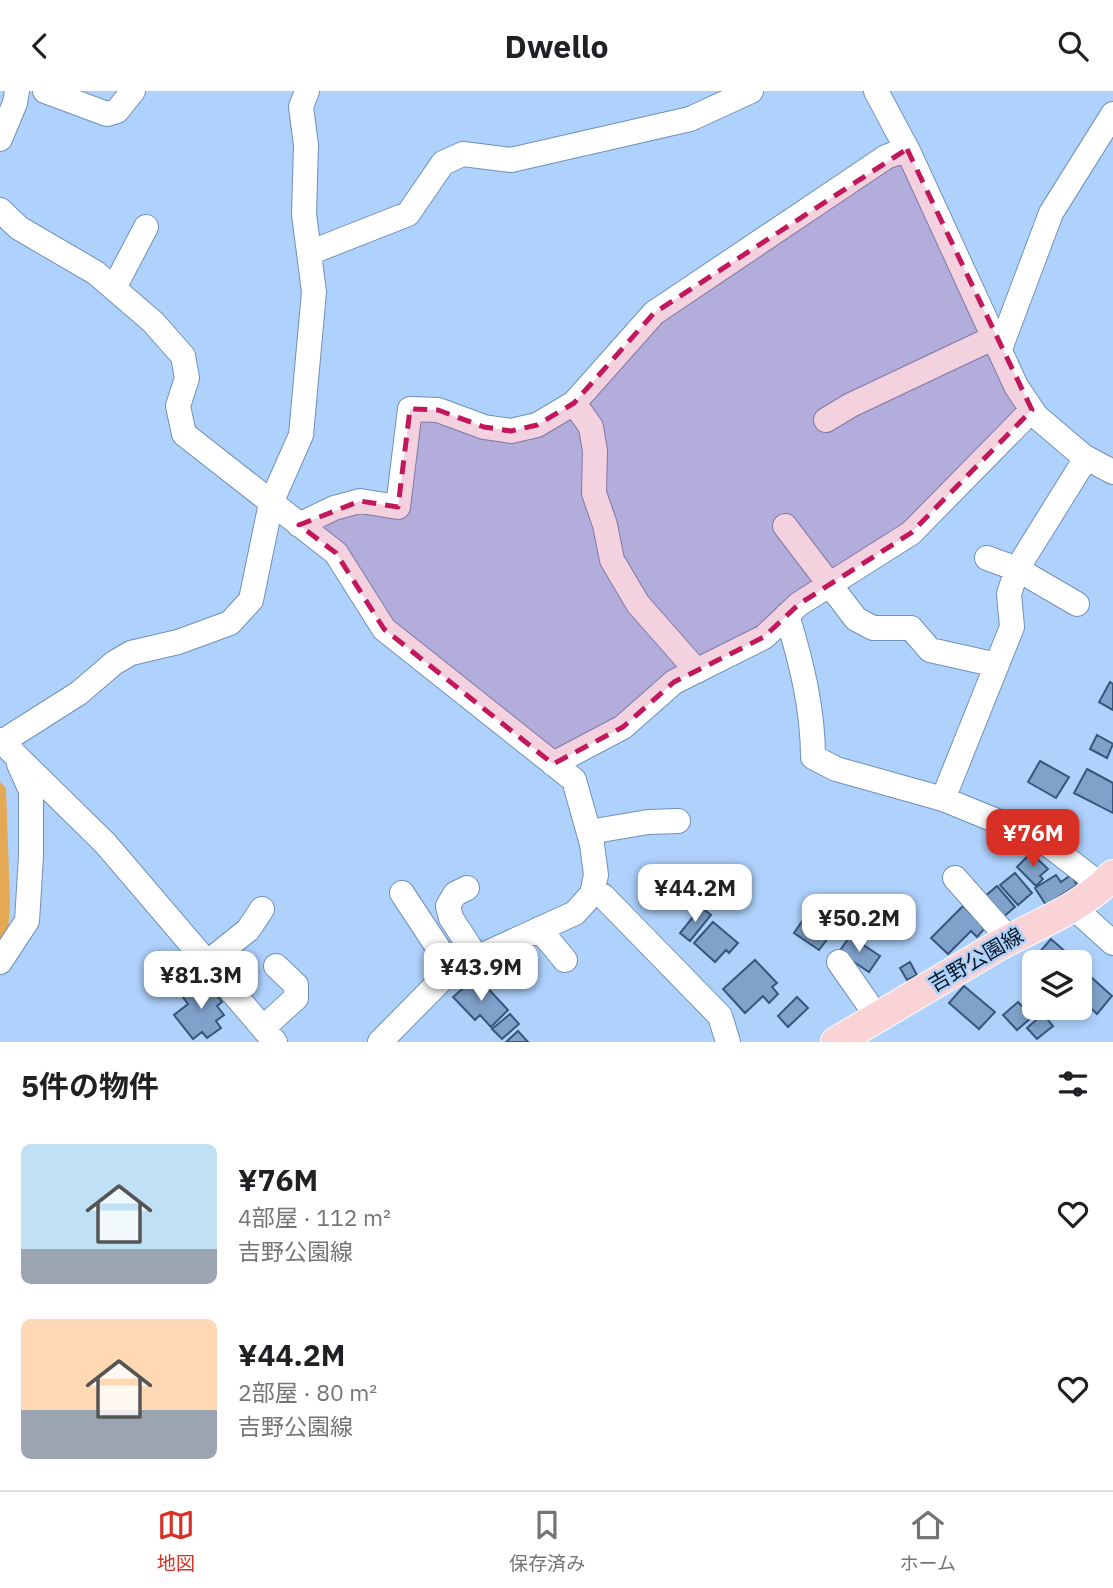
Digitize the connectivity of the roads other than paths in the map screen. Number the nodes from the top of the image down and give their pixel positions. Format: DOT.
graph roads {
  1 [pos="17,91"];
  2 [pos="45,91"];
  3 [pos="133,91"];
  4 [pos="307,91"];
  5 [pos="751,91"];
  6 [pos="876,91"];
  7 [pos="1113,114"];
  8 [pos="0,139"];
  9 [pos="907,149"];
  10 [pos="0,210"];
  11 [pos="146,227"];
  12 [pos="309,253"];
  13 [pos="114,288"];
  14 [pos="997,343"];
  15 [pos="574,403"];
  16 [pos="1032,410"];
  17 [pos="826,421"];
  18 [pos="1086,458"];
  19 [pos="1113,472"];
  20 [pos="271,503"];
  21 [pos="299,525"];
  22 [pos="785,526"];
  23 [pos="987,558"];
  24 [pos="1017,569"];
  25 [pos="828,585"];
  26 [pos="1077,604"];
  27 [pos="787,615"];
  28 [pos="997,665"];
  29 [pos="697,671"];
  30 [pos="5,744"];
  31 [pos="553,764"];
  32 [pos="943,799"];
  33 [pos="678,821"];
  34 [pos="589,832"];
  35 [pos="955,878"];
  36 [pos="1108,880"];
  37 [pos="467,888"];
  38 [pos="593,890"];
  39 [pos="402,893"];
  40 [pos="1073,907"];
  41 [pos="262,909"];
  42 [pos="539,929"];
  43 [pos="1010,940"];
  44 [pos="1113,943"];
  45 [pos="477,958"];
  46 [pos="565,960"];
  47 [pos="0,962"];
  48 [pos="208,962"];
  49 [pos="839,962"];
  50 [pos="276,966"];
  51 [pos="452,969"];
  52 [pos="878,1018"];
  53 [pos="269,1035"];
  54 [pos="380,1042"];
  55 [pos="728,1042"];
  56 [pos="836,1042"];
  1 -- 8 [label="street"];
  2 -- 3 [label="street"];
  4 -- 12 [label="street"];
  5 -- 12 [label="street"];
  6 -- 9 [label="street"];
  7 -- 14 [label="street"];
  9 -- 14 [label="street"];
  9 -- 15 [label="street"];
  10 -- 13 [label="street"];
  11 -- 13 [label="street"];
  12 -- 20 [label="street"];
  13 -- 20 [label="street"];
  14 -- 16 [label="street"];
  14 -- 17 [label="street"];
  15 -- 21 [label="street"];
  15 -- 29 [label="street"];
  16 -- 18 [label="street"];
  16 -- 25 [label="street"];
  18 -- 19 [label="street"];
  18 -- 24 [label="street"];
  20 -- 21 [label="street"];
  20 -- 30 [label="street"];
  21 -- 31 [label="street"];
  22 -- 25 [label="street"];
  23 -- 24 [label="street"];
  24 -- 26 [label="street"];
  24 -- 28 [label="street"];
  25 -- 27 [label="street"];
  25 -- 28 [label="street"];
  27 -- 29 [label="street"];
  27 -- 32 [label="street"];
  28 -- 32 [label="street"];
  29 -- 31 [label="street"];
  30 -- 47 [label="street"];
  30 -- 48 [label="street"];
  31 -- 34 [label="street"];
  32 -- 36 [label="street"];
  33 -- 34 [label="street"];
  34 -- 38 [label="street"];
  35 -- 43 [label="street"];
  36 -- 40 [label="main road, 吉野公園線"];
  37 -- 45 [label="street"];
  38 -- 42 [label="street"];
  38 -- 55 [label="street"];
  39 -- 51 [label="street"];
  40 -- 43 [label="main road, 吉野公園線"];
  40 -- 44 [label="street"];
  41 -- 48 [label="street"];
  42 -- 45 [label="street"];
  42 -- 46 [label="street"];
  43 -- 52 [label="main road, 吉野公園線"];
  45 -- 51 [label="street"];
  48 -- 53 [label="street"];
  49 -- 52 [label="street"];
  50 -- 53 [label="street"];
  51 -- 54 [label="street"];
  52 -- 56 [label="main road, 吉野公園線"];
}
